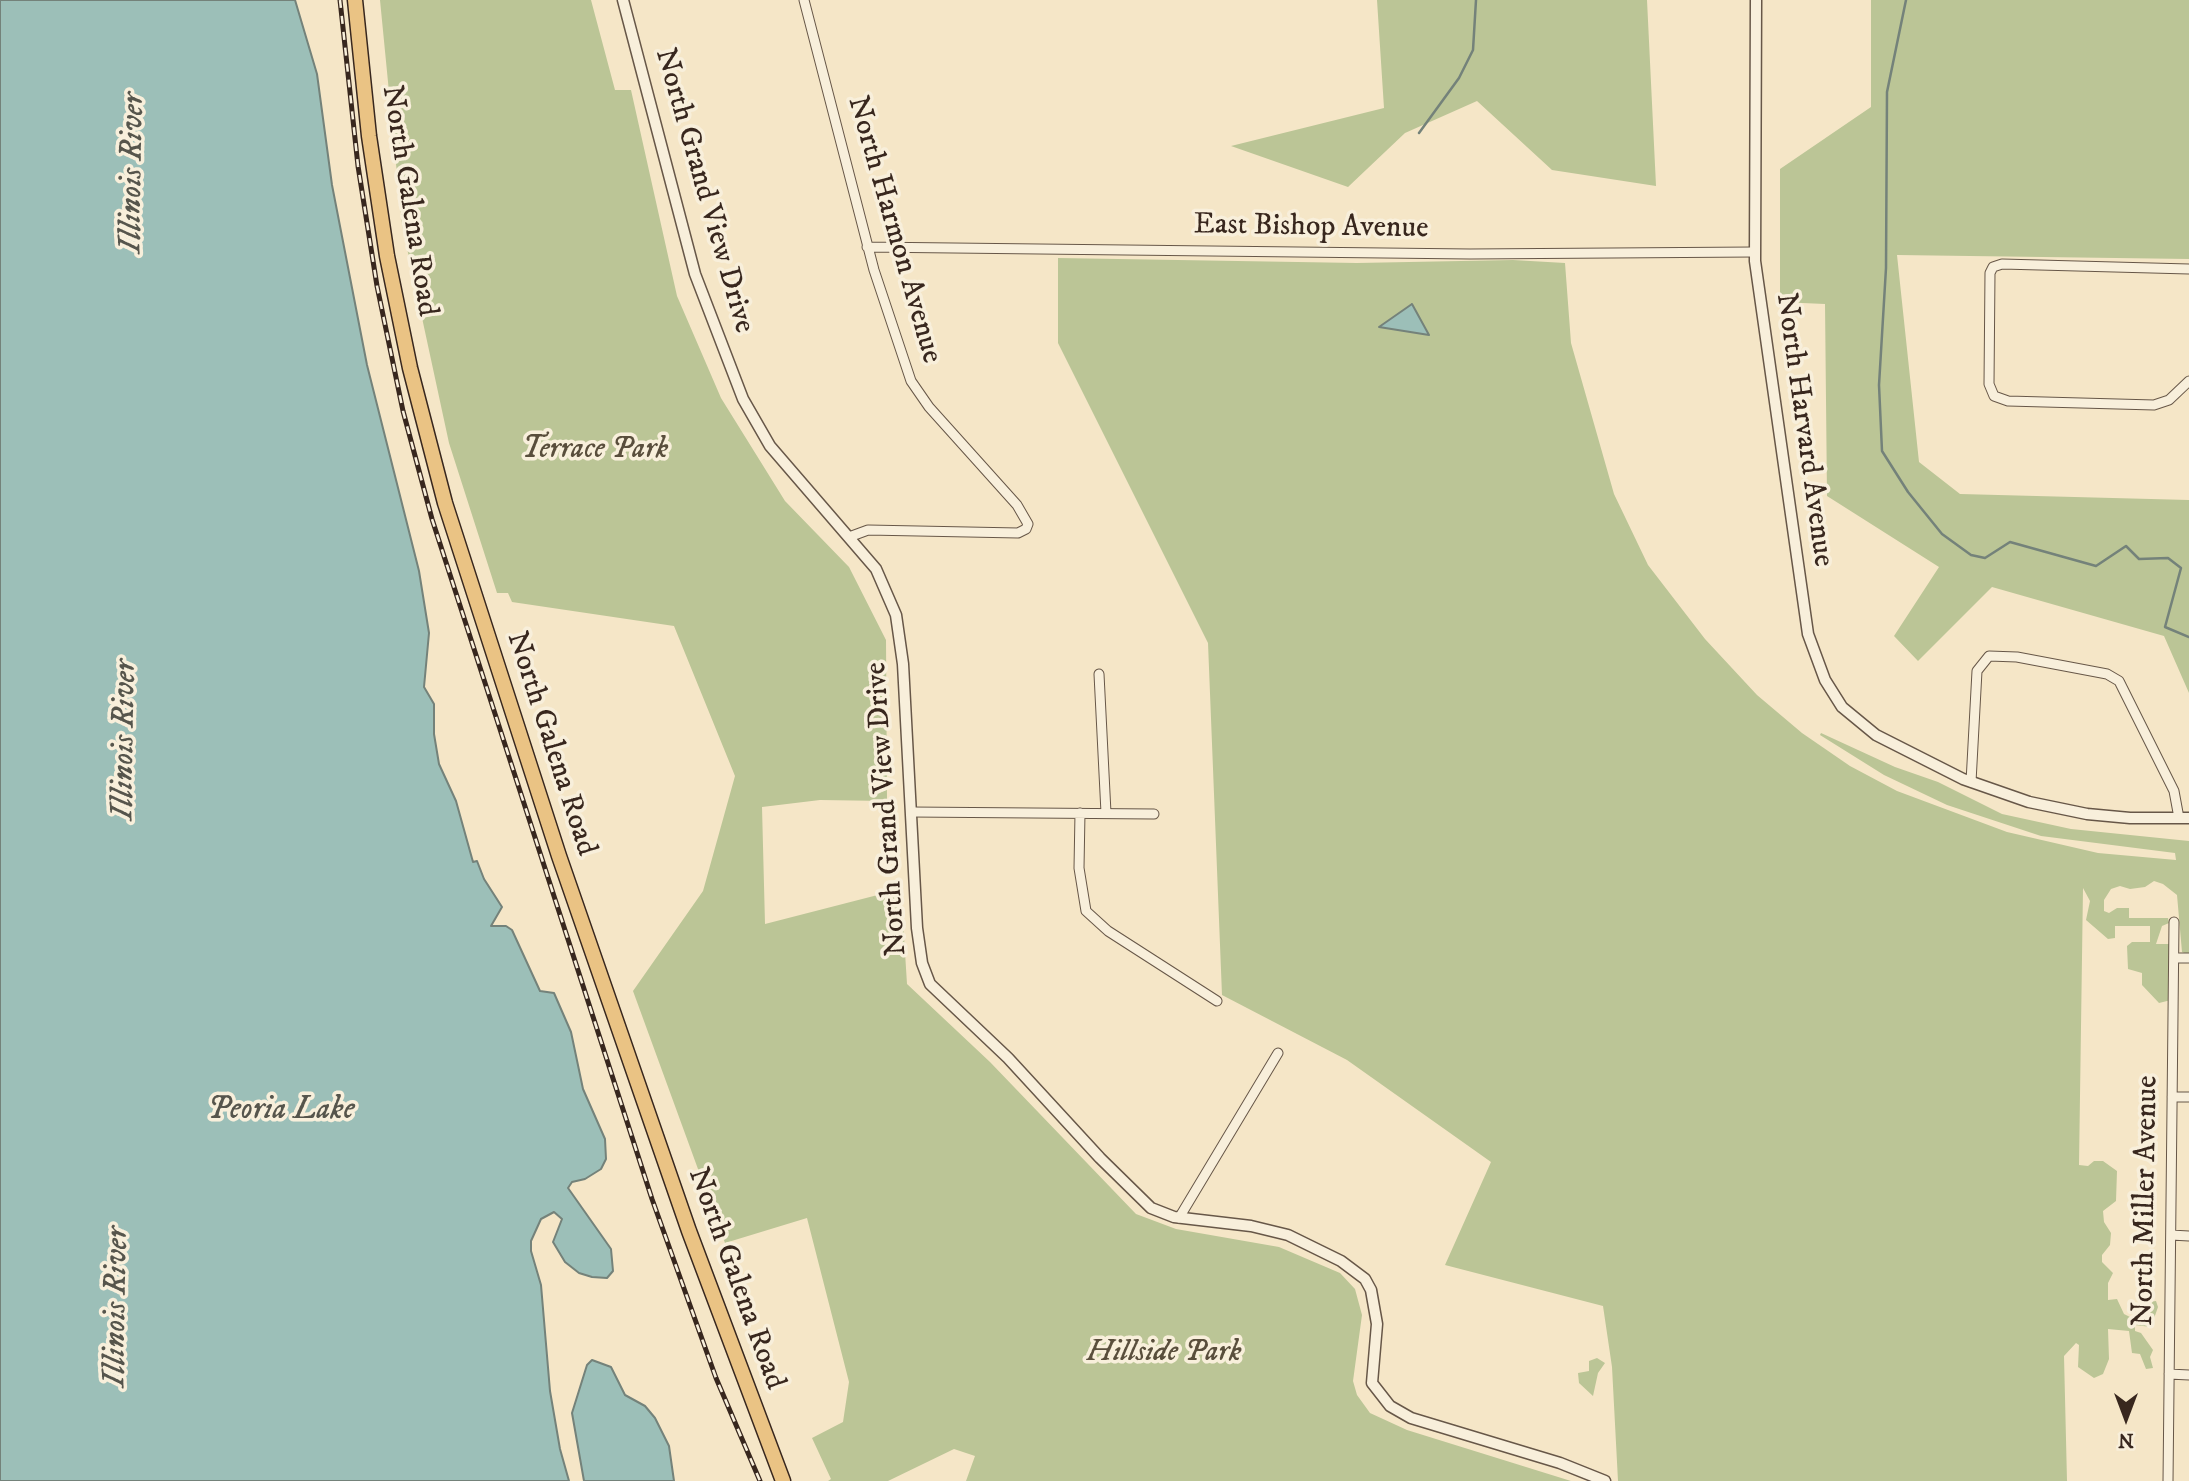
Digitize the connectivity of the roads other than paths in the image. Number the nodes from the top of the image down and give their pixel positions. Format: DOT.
graph roads {
  1 [pos="355,0"];
  2 [pos="624,0"];
  3 [pos="804,0"];
  4 [pos="1756,0"];
  5 [pos="867,247"];
  6 [pos="1754,252"];
  7 [pos="2189,269"];
  8 [pos="2189,381"];
  9 [pos="849,537"];
  10 [pos="1099,674"];
  11 [pos="1972,782"];
  12 [pos="911,812"];
  13 [pos="1080,813"];
  14 [pos="1106,813"];
  15 [pos="1154,814"];
  16 [pos="2184,818"];
  17 [pos="2174,922"];
  18 [pos="2174,958"];
  19 [pos="2189,958"];
  20 [pos="1217,1001"];
  21 [pos="1278,1053"];
  22 [pos="2172,1097"];
  23 [pos="2189,1097"];
  24 [pos="1179,1218"];
  25 [pos="2171,1235"];
  26 [pos="2189,1236"];
  27 [pos="2169,1374"];
  28 [pos="2189,1375"];
  29 [pos="783,1481"];
  30 [pos="1605,1481"];
  31 [pos="2168,1481"];
  1 -- 29 [label="main road, North Galena Road"];
  2 -- 9 [label="street, North Grand View Drive"];
  3 -- 5 [label="street, North Harmon Avenue"];
  4 -- 6 [label="street, North Harvard Avenue"];
  5 -- 6 [label="street, East Bishop Avenue"];
  5 -- 9 [label="street, North Harmon Avenue"];
  6 -- 11 [label="street, North Harvard Avenue"];
  7 -- 8 [label="street"];
  9 -- 12 [label="street, North Grand View Drive"];
  10 -- 14 [label="street"];
  11 -- 16 [label="street, North Harvard Avenue"];
  11 -- 16 [label="street"];
  12 -- 13 [label="street"];
  12 -- 24 [label="street, North Grand View Drive"];
  13 -- 14 [label="street"];
  13 -- 20 [label="street"];
  14 -- 15 [label="street"];
  17 -- 18 [label="street, North Miller Avenue"];
  18 -- 19 [label="street"];
  18 -- 22 [label="street, North Miller Avenue"];
  21 -- 24 [label="street"];
  22 -- 23 [label="street"];
  22 -- 25 [label="street, North Miller Avenue"];
  24 -- 30 [label="street, North Grand View Drive"];
  25 -- 26 [label="street"];
  25 -- 27 [label="street, North Miller Avenue"];
  27 -- 28 [label="street"];
  27 -- 31 [label="street, North Miller Avenue"];
}
